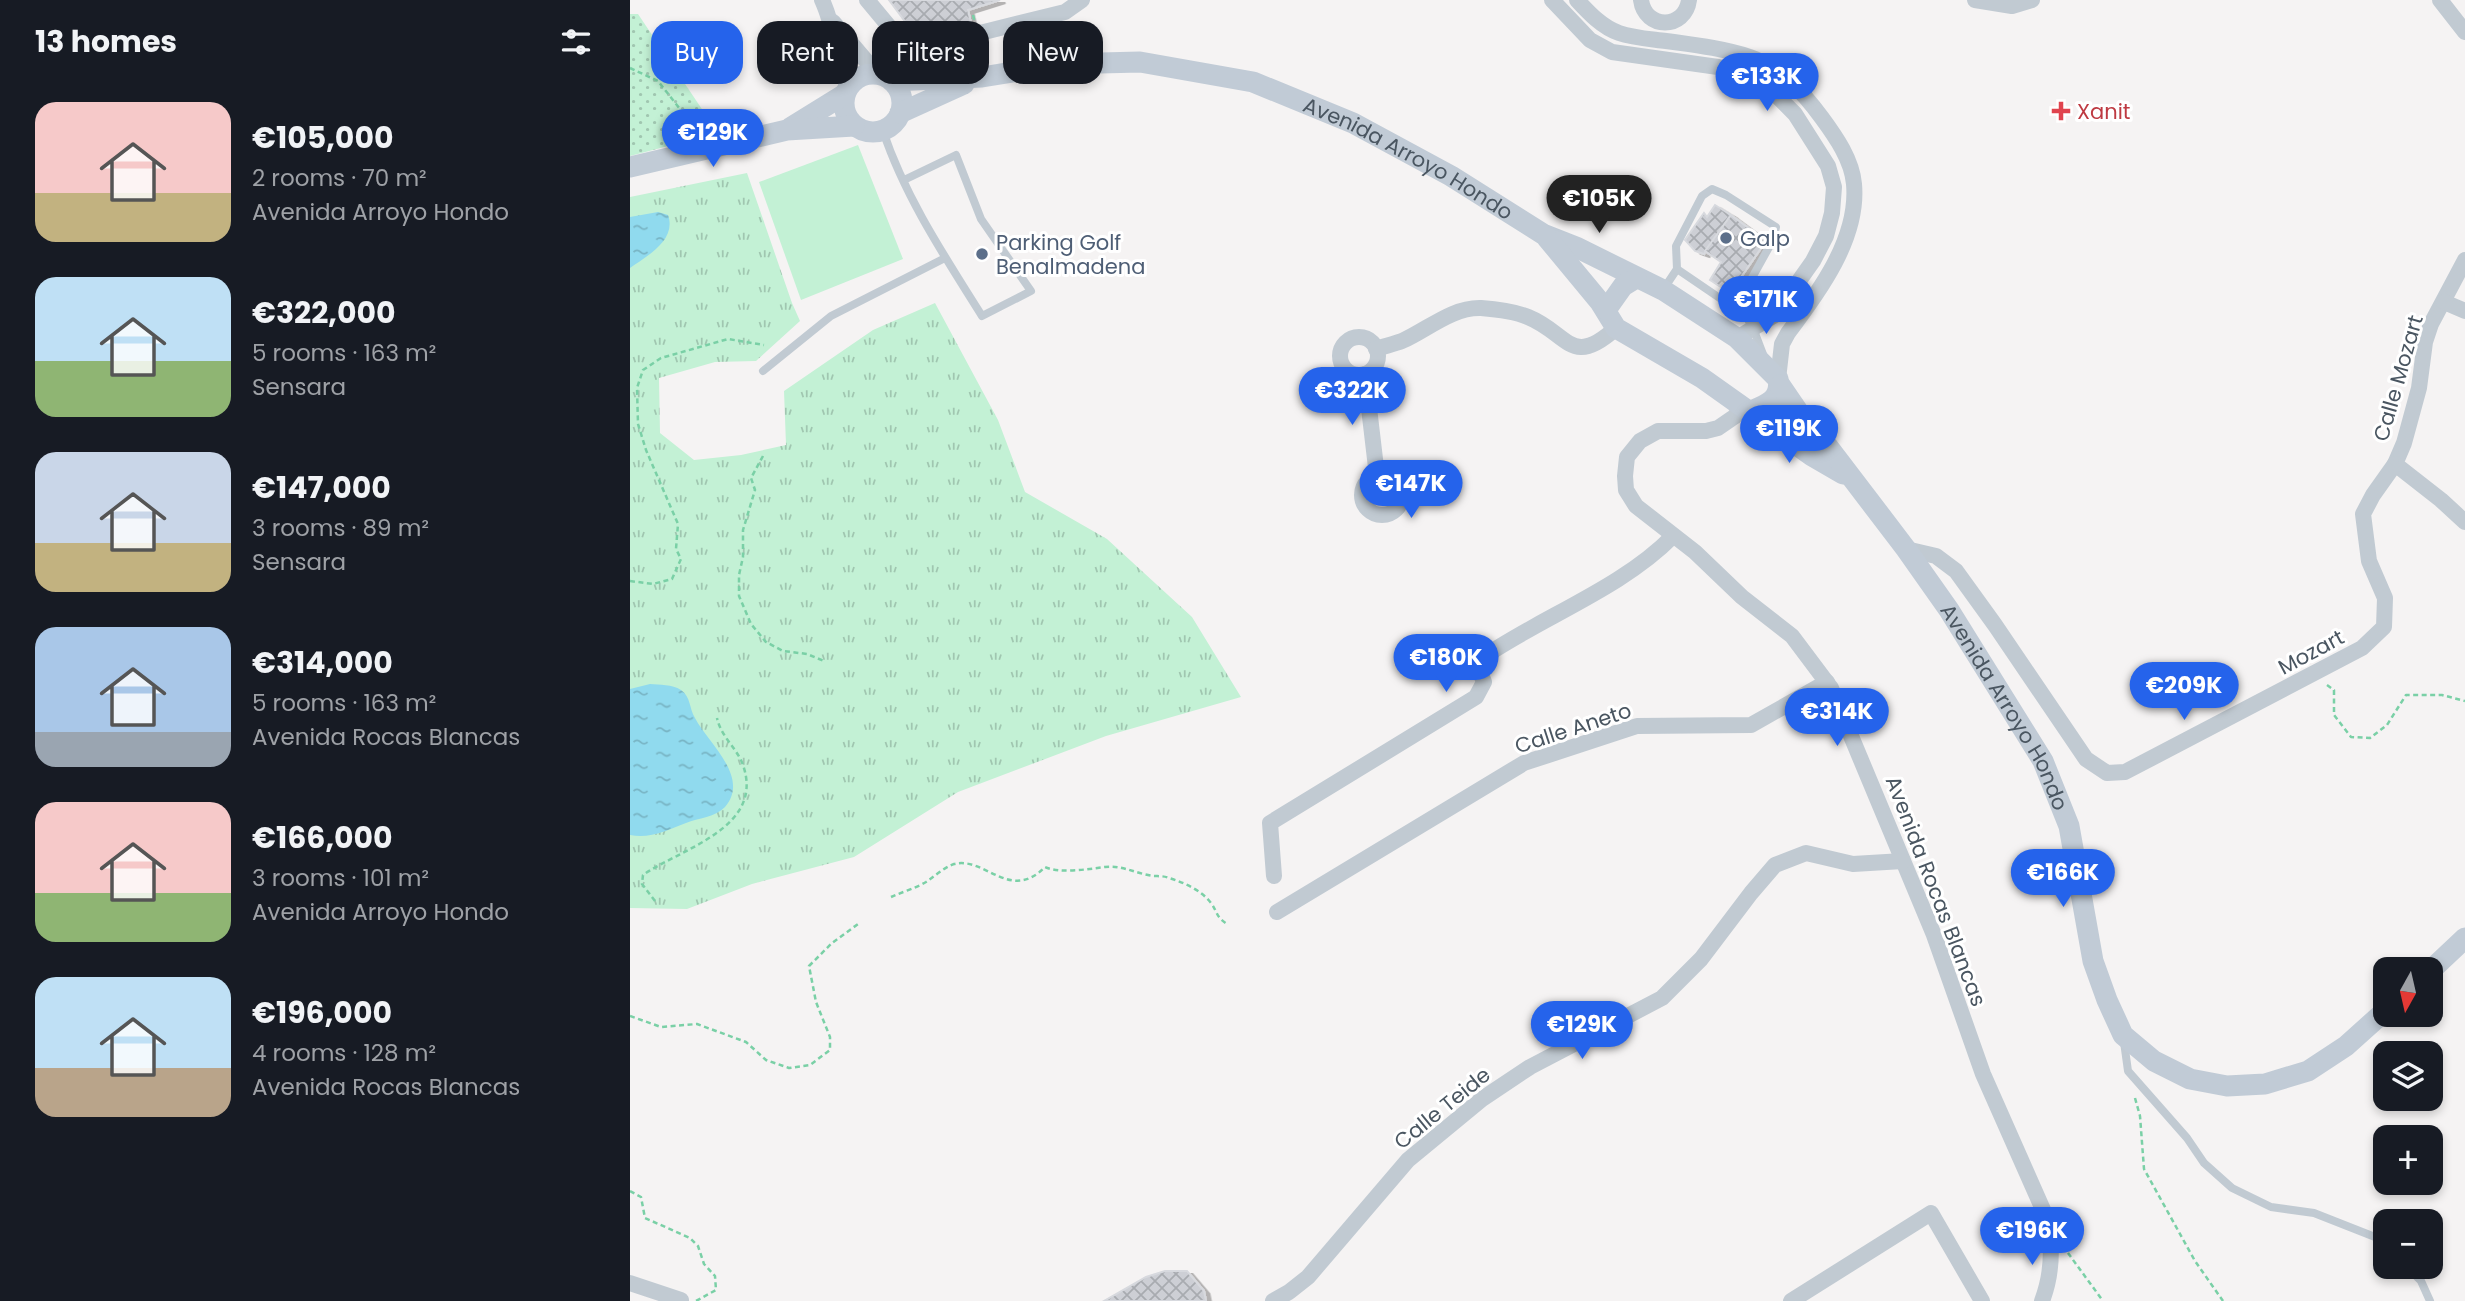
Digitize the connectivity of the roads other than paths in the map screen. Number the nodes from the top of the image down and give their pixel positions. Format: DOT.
graph roads {
  1 [pos="822,0"];
  2 [pos="867,0"];
  3 [pos="1082,0"];
  4 [pos="1552,0"];
  5 [pos="1577,0"];
  6 [pos="1641,0"];
  7 [pos="1689,0"];
  8 [pos="1975,0"];
  9 [pos="2032,0"];
  10 [pos="2440,0"];
  11 [pos="1650,18"];
  12 [pos="831,20"];
  13 [pos="884,21"];
  14 [pos="1675,21"];
  15 [pos="989,31"];
  16 [pos="2465,32"];
  17 [pos="1633,36"];
  18 [pos="1682,43"];
  19 [pos="872,66"];
  20 [pos="872,74"];
  21 [pos="989,76"];
  22 [pos="892,84"];
  23 [pos="966,84"];
  24 [pos="847,91"];
  25 [pos="901,113"];
  26 [pos="854,126"];
  27 [pos="787,130"];
  28 [pos="883,131"];
  29 [pos="630,167"];
  30 [pos="904,180"];
  31 [pos="1543,234"];
  32 [pos="945,258"];
  33 [pos="2465,260"];
  34 [pos="1677,269"];
  35 [pos="1636,278"];
  36 [pos="1663,290"];
  37 [pos="2444,302"];
  38 [pos="1738,303"];
  39 [pos="2465,311"];
  40 [pos="1611,319"];
  41 [pos="1745,333"];
  42 [pos="1376,349"];
  43 [pos="762,371"];
  44 [pos="1365,374"];
  45 [pos="1775,376"];
  46 [pos="1747,409"];
  47 [pos="2395,464"];
  48 [pos="1377,476"];
  49 [pos="1853,480"];
  50 [pos="2465,522"];
  51 [pos="1673,536"];
  52 [pos="1906,549"];
  53 [pos="1827,682"];
  54 [pos="1903,861"];
  55 [pos="1274,876"];
  56 [pos="1277,912"];
  57 [pos="2465,938"];
  58 [pos="2443,959"];
  59 [pos="2373,1022"];
  60 [pos="2123,1035"];
  61 [pos="2373,1236"];
  62 [pos="2419,1279"];
  63 [pos="630,1283"];
  64 [pos="680,1299"];
  65 [pos="1273,1301"];
  66 [pos="1791,1301"];
  67 [pos="1982,1301"];
  68 [pos="2042,1301"];
  69 [pos="2430,1301"];
  1 -- 12 [label="street"];
  2 -- 13 [label="street"];
  3 -- 15 [label="street"];
  4 -- 41 [label="street"];
  5 -- 17 [label="street"];
  6 -- 11 [label="street"];
  7 -- 14 [label="street"];
  8 -- 9 [label="street"];
  10 -- 16 [label="street"];
  11 -- 14 [label="street"];
  11 -- 17 [label="street"];
  12 -- 19 [label="street"];
  12 -- 24 [label="street"];
  14 -- 18 [label="street"];
  17 -- 18 [label="street"];
  18 -- 45 [label="street"];
  20 -- 24 [label="main road"];
  21 -- 31 [label="main road, Avenida Arroyo Hondo"];
  22 -- 25 [label="main road"];
  23 -- 25 [label="main road, Avenida Arroyo Hondo"];
  24 -- 26 [label="main road"];
  24 -- 27 [label="main road"];
  25 -- 28 [label="main road"];
  26 -- 27 [label="main road"];
  26 -- 28 [label="main road"];
  27 -- 29 [label="main road"];
  28 -- 30 [label="lane"];
  30 -- 32 [label="lane"];
  30 -- 32 [label="lane"];
  31 -- 35 [label="main road, Avenida Arroyo Hondo"];
  31 -- 40 [label="main road, Avenida Arroyo Hondo"];
  32 -- 43 [label="lane"];
  33 -- 37 [label="street, Calle Mozart"];
  34 -- 36 [label="lane"];
  34 -- 38 [label="lane"];
  34 -- 38 [label="lane"];
  35 -- 36 [label="main road, Avenida Arroyo Hondo"];
  35 -- 40 [label="main road"];
  36 -- 41 [label="main road, Avenida Arroyo Hondo"];
  37 -- 39 [label="street"];
  37 -- 47 [label="street, Calle Mozart"];
  38 -- 41 [label="lane"];
  40 -- 42 [label="street"];
  40 -- 46 [label="main road, Avenida Arroyo Hondo"];
  41 -- 45 [label="main road, Avenida Arroyo Hondo"];
  42 -- 44 [label="street"];
  42 -- 44 [label="street"];
  44 -- 48 [label="street"];
  45 -- 46 [label="main road"];
  45 -- 49 [label="main road, Avenida Arroyo Hondo"];
  46 -- 49 [label="main road, Avenida Arroyo Hondo"];
  46 -- 51 [label="street, Avenida Rocas Blancas"];
  47 -- 50 [label="street, Calle Mozart"];
  47 -- 52 [label="street, Mozart"];
  49 -- 52 [label="main road, Avenida Arroyo Hondo"];
  51 -- 53 [label="street, Avenida Rocas Blancas"];
  51 -- 55 [label="street"];
  52 -- 60 [label="main road, Avenida Arroyo Hondo"];
  53 -- 54 [label="street, Avenida Rocas Blancas"];
  53 -- 56 [label="street, Calle Aneto"];
  54 -- 65 [label="street, Calle Teide"];
  54 -- 68 [label="street, Avenida Rocas Blancas"];
  57 -- 58 [label="main road"];
  59 -- 60 [label="main road, Avenida Arroyo Hondo"];
  60 -- 61 [label="lane"];
  62 -- 69 [label="lane"];
  63 -- 64 [label="street"];
  66 -- 67 [label="street"];
}
